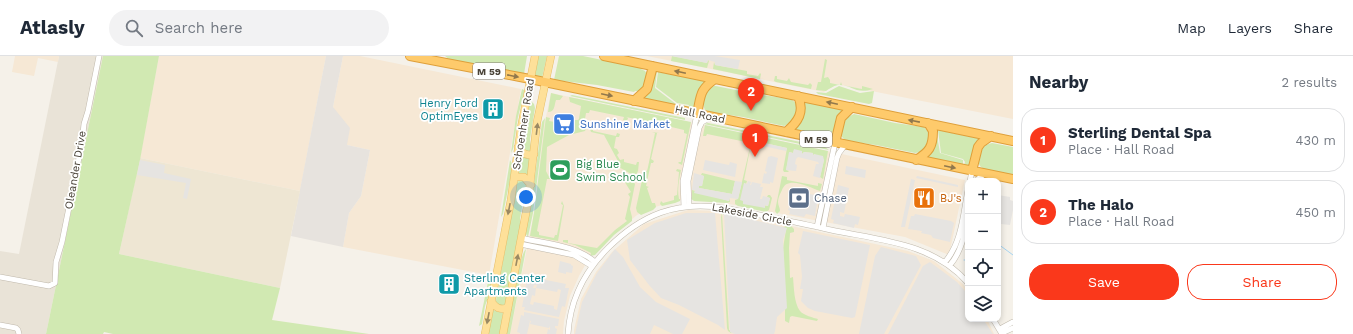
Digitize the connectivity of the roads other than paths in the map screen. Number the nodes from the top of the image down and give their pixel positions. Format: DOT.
graph roads {
  1 [pos="99,56"];
  2 [pos="410,56"];
  3 [pos="535,56"];
  4 [pos="551,56"];
  5 [pos="604,56"];
  6 [pos="437,59"];
  7 [pos="653,66"];
  8 [pos="530,79"];
  9 [pos="715,79"];
  10 [pos="545,82"];
  11 [pos="798,96"];
  12 [pos="526,98"];
  13 [pos="634,101"];
  14 [pos="852,107"];
  15 [pos="540,108"];
  16 [pos="697,114"];
  17 [pos="710,117"];
  18 [pos="928,123"];
  19 [pos="786,132"];
  20 [pos="991,136"];
  21 [pos="1013,141"];
  22 [pos="835,143"];
  23 [pos="845,145"];
  24 [pos="518,147"];
  25 [pos="534,154"];
  26 [pos="916,160"];
  27 [pos="972,171"];
  28 [pos="984,174"];
  29 [pos="515,177"];
  30 [pos="971,178"];
  31 [pos="979,178"];
  32 [pos="1013,179"];
  33 [pos="531,185"];
  34 [pos="965,205"];
  35 [pos="686,206"];
  36 [pos="820,228"];
  37 [pos="965,229"];
  38 [pos="521,241"];
  39 [pos="594,264"];
  40 [pos="947,264"];
  41 [pos="0,276"];
  42 [pos="965,280"];
  43 [pos="491,301"];
  44 [pos="508,308"];
  45 [pos="995,322"];
  46 [pos="1013,322"];
  47 [pos="0,325"];
  48 [pos="1013,328"];
  49 [pos="19,332"];
  50 [pos="1001,332"];
  51 [pos="485,334"];
  52 [pos="503,334"];
  53 [pos="568,334"];
  1 -- 41 [label="street, Oleander Drive"];
  2 -- 6 [label="highway, Hall Road / M 59"];
  3 -- 8 [label="main road, Schoenherr Road"];
  4 -- 10 [label="main road, Schoenherr Road"];
  5 -- 7 [label="highway"];
  6 -- 8 [label="highway, Hall Road / M 59, one-way"];
  9 -- 7 [label="highway, one-way"];
  7 -- 13 [label="highway"];
  8 -- 10 [label="highway, Hall Road / M 59"];
  8 -- 12 [label="main road, Schoenherr Road"];
  9 -- 11 [label="highway"];
  9 -- 16 [label="highway"];
  10 -- 13 [label="highway, Hall Road / M 59, one-way"];
  10 -- 15 [label="main road, Schoenherr Road"];
  14 -- 11 [label="highway, one-way"];
  11 -- 19 [label="highway"];
  12 -- 15 [label="main road"];
  12 -- 24 [label="main road, Schoenherr Road"];
  13 -- 16 [label="highway, Hall Road / M 59"];
  18 -- 14 [label="highway, one-way"];
  14 -- 22 [label="highway"];
  25 -- 15 [label="main road, Schoenherr Road, one-way"];
  16 -- 17 [label="highway, Hall Road / M 59"];
  16 -- 35 [label="street"];
  17 -- 19 [label="highway, Hall Road / M 59"];
  17 -- 35 [label="street"];
  18 -- 20 [label="highway"];
  18 -- 26 [label="highway"];
  19 -- 22 [label="highway, Hall Road / M 59"];
  20 -- 21 [label="highway"];
  20 -- 27 [label="highway"];
  22 -- 23 [label="highway, Hall Road / M 59"];
  22 -- 36 [label="street"];
  23 -- 26 [label="highway, Hall Road / M 59"];
  23 -- 36 [label="street"];
  24 -- 25 [label="main road"];
  24 -- 29 [label="main road, Schoenherr Road"];
  25 -- 33 [label="main road, Schoenherr Road"];
  26 -- 27 [label="highway, Hall Road / M 59, one-way"];
  27 -- 28 [label="highway, Hall Road / M 59"];
  27 -- 30 [label="street"];
  28 -- 31 [label="street"];
  28 -- 32 [label="highway, Hall Road / M 59"];
  29 -- 33 [label="main road"];
  29 -- 43 [label="main road, Schoenherr Road, one-way"];
  33 -- 38 [label="main road, Schoenherr Road"];
  34 -- 40 [label="street"];
  35 -- 36 [label="street, Lakeside Circle"];
  35 -- 39 [label="street, Lakeside Circle"];
  36 -- 40 [label="street, Lakeside Circle"];
  37 -- 40 [label="street"];
  38 -- 39 [label="street"];
  44 -- 38 [label="main road, Schoenherr Road, one-way"];
  39 -- 53 [label="street, Lakeside Circle"];
  40 -- 42 [label="street, Lakeside Circle"];
  43 -- 44 [label="main road"];
  43 -- 51 [label="main road, Schoenherr Road, one-way"];
  44 -- 52 [label="main road, Schoenherr Road"];
  45 -- 50 [label="street"];
  46 -- 50 [label="street"];
  47 -- 49 [label="street"];
  48 -- 50 [label="street"];
}
